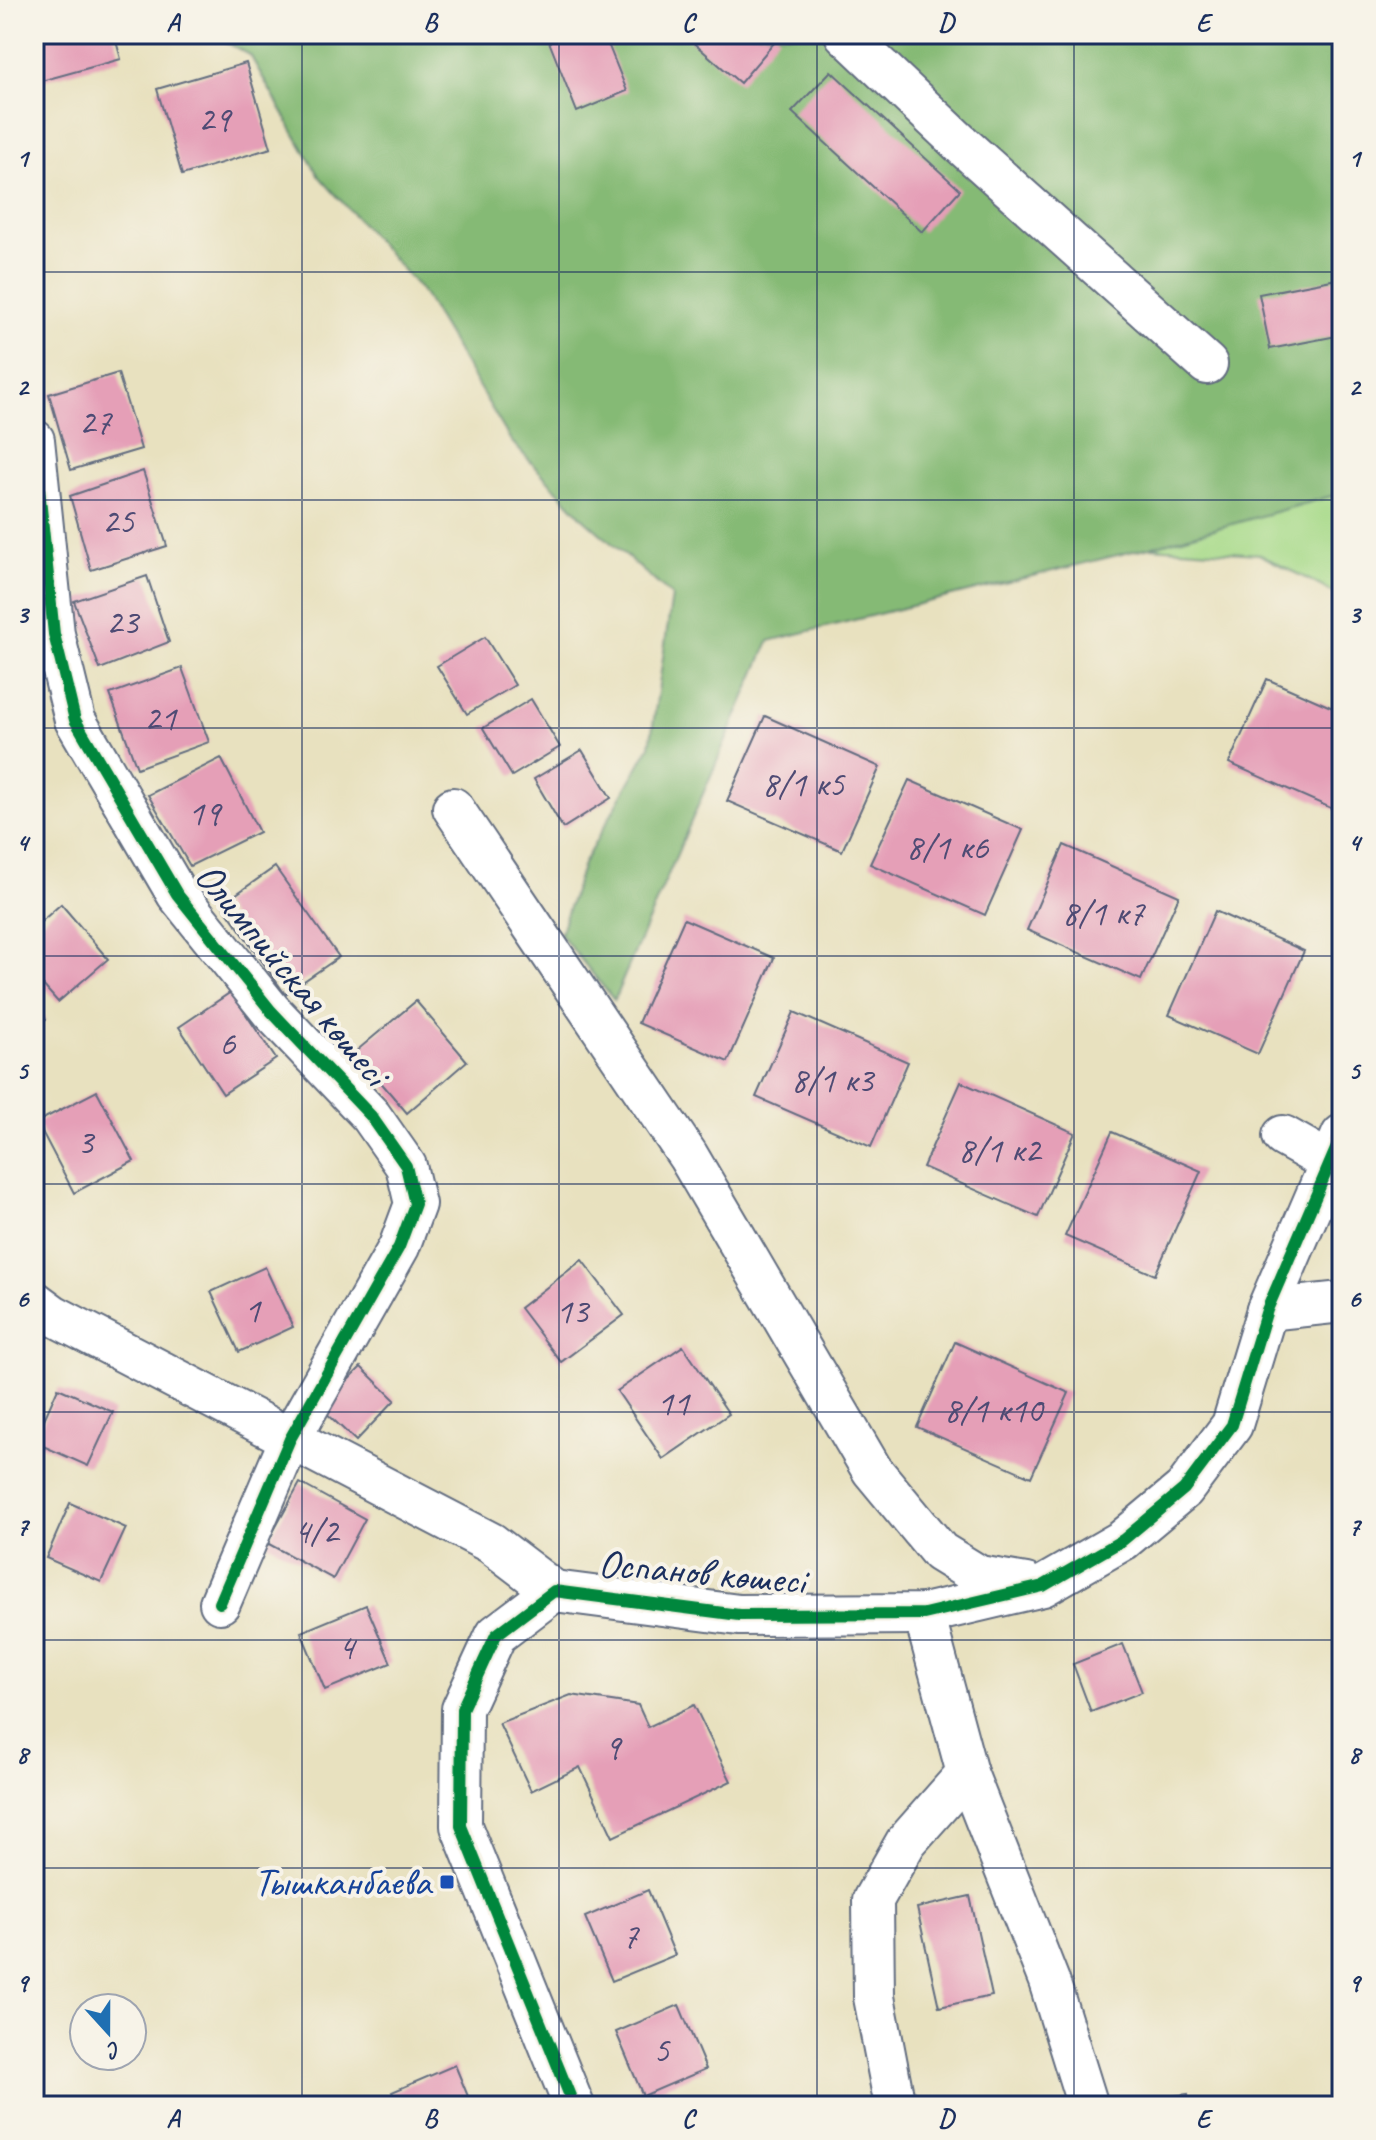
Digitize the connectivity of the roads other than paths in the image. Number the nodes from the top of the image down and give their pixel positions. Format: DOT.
graph roads {
  1 [pos="845,34"];
  2 [pos="1207,364"];
  3 [pos="34,440"];
  4 [pos="453,808"];
  5 [pos="1283,1136"];
  6 [pos="1336,1148"];
  7 [pos="34,1301"];
  8 [pos="1342,1302"];
  9 [pos="1267,1310"];
  10 [pos="290,1439"];
  11 [pos="1043,1586"];
  12 [pos="554,1591"];
  13 [pos="220,1603"];
  14 [pos="924,1614"];
  15 [pos="967,1773"];
  16 [pos="574,2106"];
  17 [pos="895,2106"];
  18 [pos="1088,2106"];
  1 -- 2 [label="street"];
  3 -- 10 [label="street, Олимпийская көшесі"];
  4 -- 11 [label="street"];
  5 -- 6 [label="street"];
  6 -- 9 [label="street"];
  7 -- 10 [label="street"];
  8 -- 9 [label="street"];
  9 -- 11 [label="street, Оспанов көшесі"];
  10 -- 12 [label="street"];
  10 -- 13 [label="street, Олимпийская көшесі"];
  11 -- 14 [label="street, Оспанов көшесі"];
  12 -- 14 [label="street, Оспанов көшесі"];
  12 -- 16 [label="street, Оспанов көшесі"];
  14 -- 15 [label="street"];
  15 -- 17 [label="street"];
  15 -- 18 [label="street"];
}
